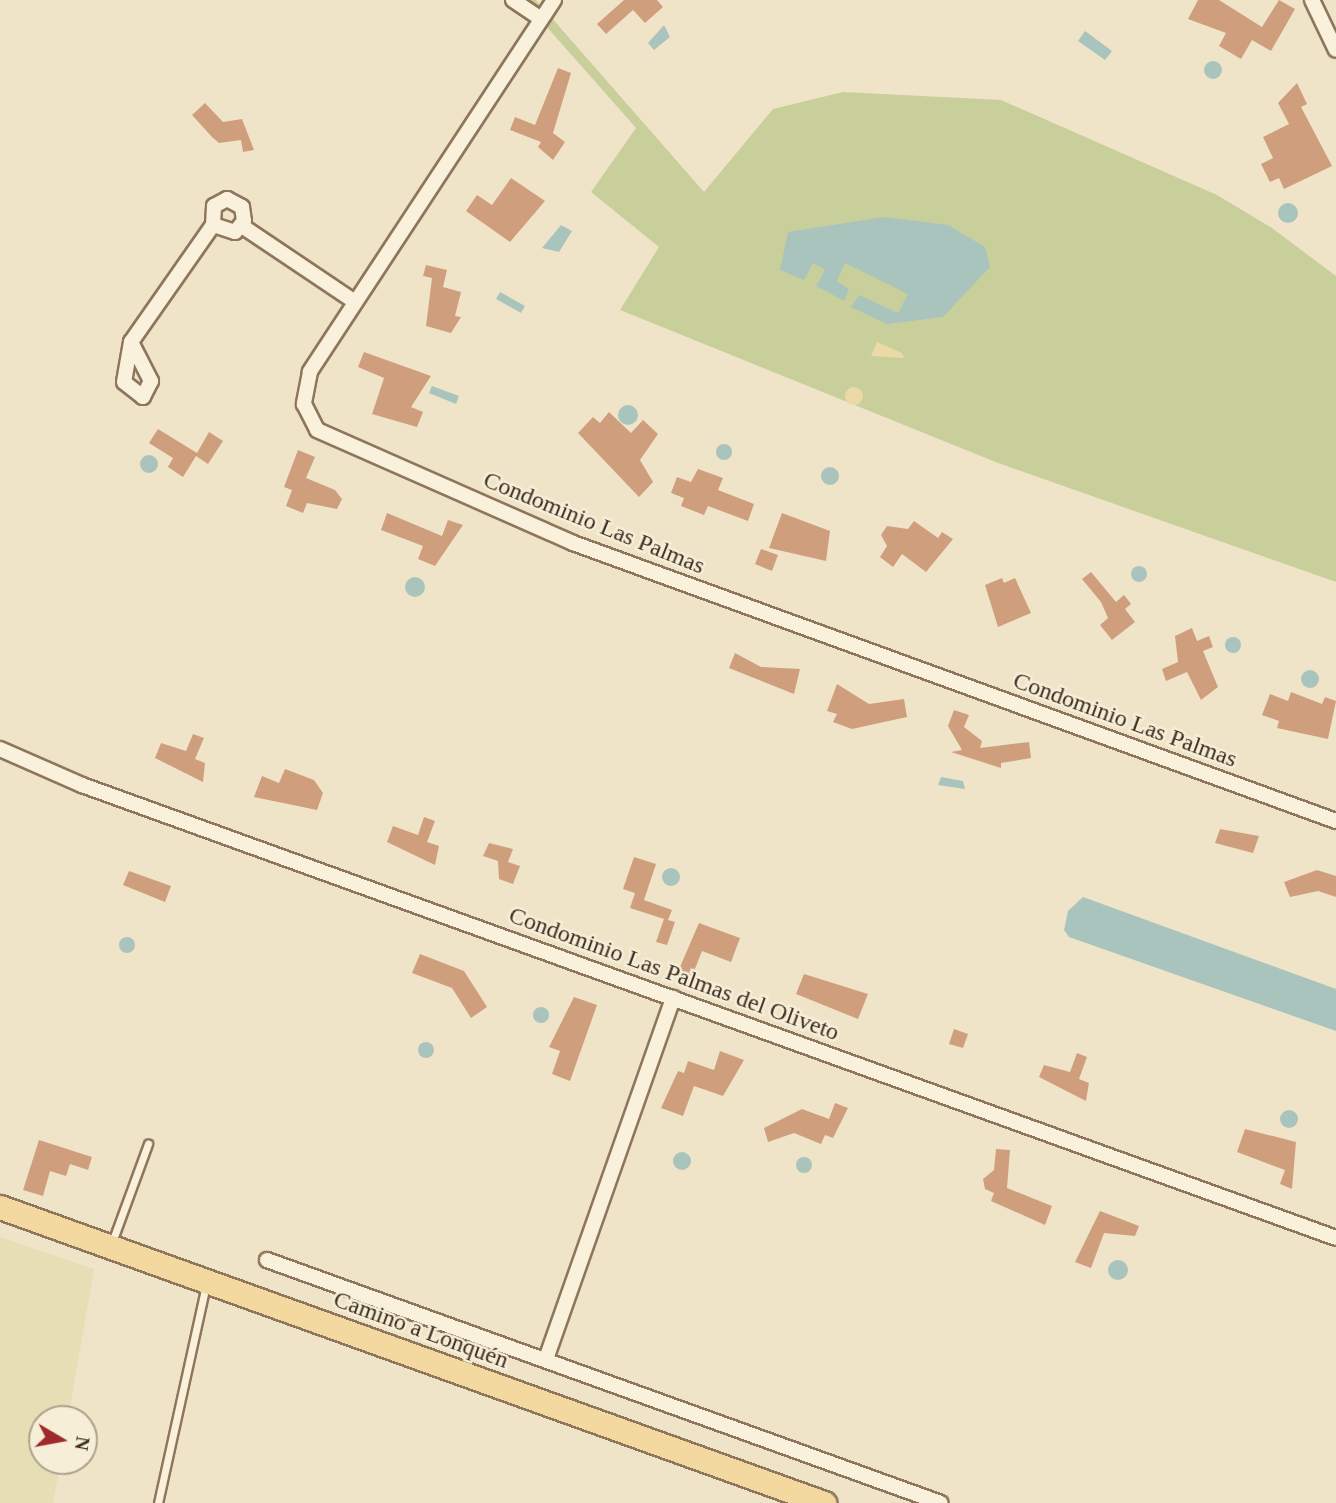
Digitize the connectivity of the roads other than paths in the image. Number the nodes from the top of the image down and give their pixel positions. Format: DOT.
graph roads {
  1 [pos="513,0"];
  2 [pos="554,0"];
  3 [pos="1312,0"];
  4 [pos="541,19"];
  5 [pos="1336,50"];
  6 [pos="213,225"];
  7 [pos="242,226"];
  8 [pos="355,302"];
  9 [pos="131,342"];
  10 [pos="0,749"];
  11 [pos="1336,821"];
  12 [pos="673,998"];
  13 [pos="148,1144"];
  14 [pos="0,1207"];
  15 [pos="1336,1238"];
  16 [pos="110,1247"];
  17 [pos="267,1259"];
  18 [pos="207,1281"];
  19 [pos="546,1359"];
  20 [pos="158,1503"];
  21 [pos="824,1503"];
  22 [pos="942,1503"];
  1 -- 4 [label="street"];
  2 -- 4 [label="street, Condominio Las Palmas"];
  3 -- 5 [label="street"];
  4 -- 8 [label="street, Condominio Las Palmas"];
  6 -- 7 [label="street"];
  6 -- 7 [label="street"];
  6 -- 9 [label="street"];
  7 -- 8 [label="street"];
  8 -- 11 [label="street, Condominio Las Palmas"];
  10 -- 12 [label="street, Condominio Las Palmas del Oliveto"];
  12 -- 15 [label="street, Condominio Las Palmas del Oliveto"];
  12 -- 19 [label="street"];
  13 -- 16 [label="lane"];
  14 -- 16 [label="main road, Camino a Lonquén"];
  16 -- 18 [label="main road, Camino a Lonquén"];
  17 -- 19 [label="street"];
  18 -- 20 [label="lane"];
  18 -- 21 [label="main road, Camino a Lonquén"];
  19 -- 22 [label="street"];
}
